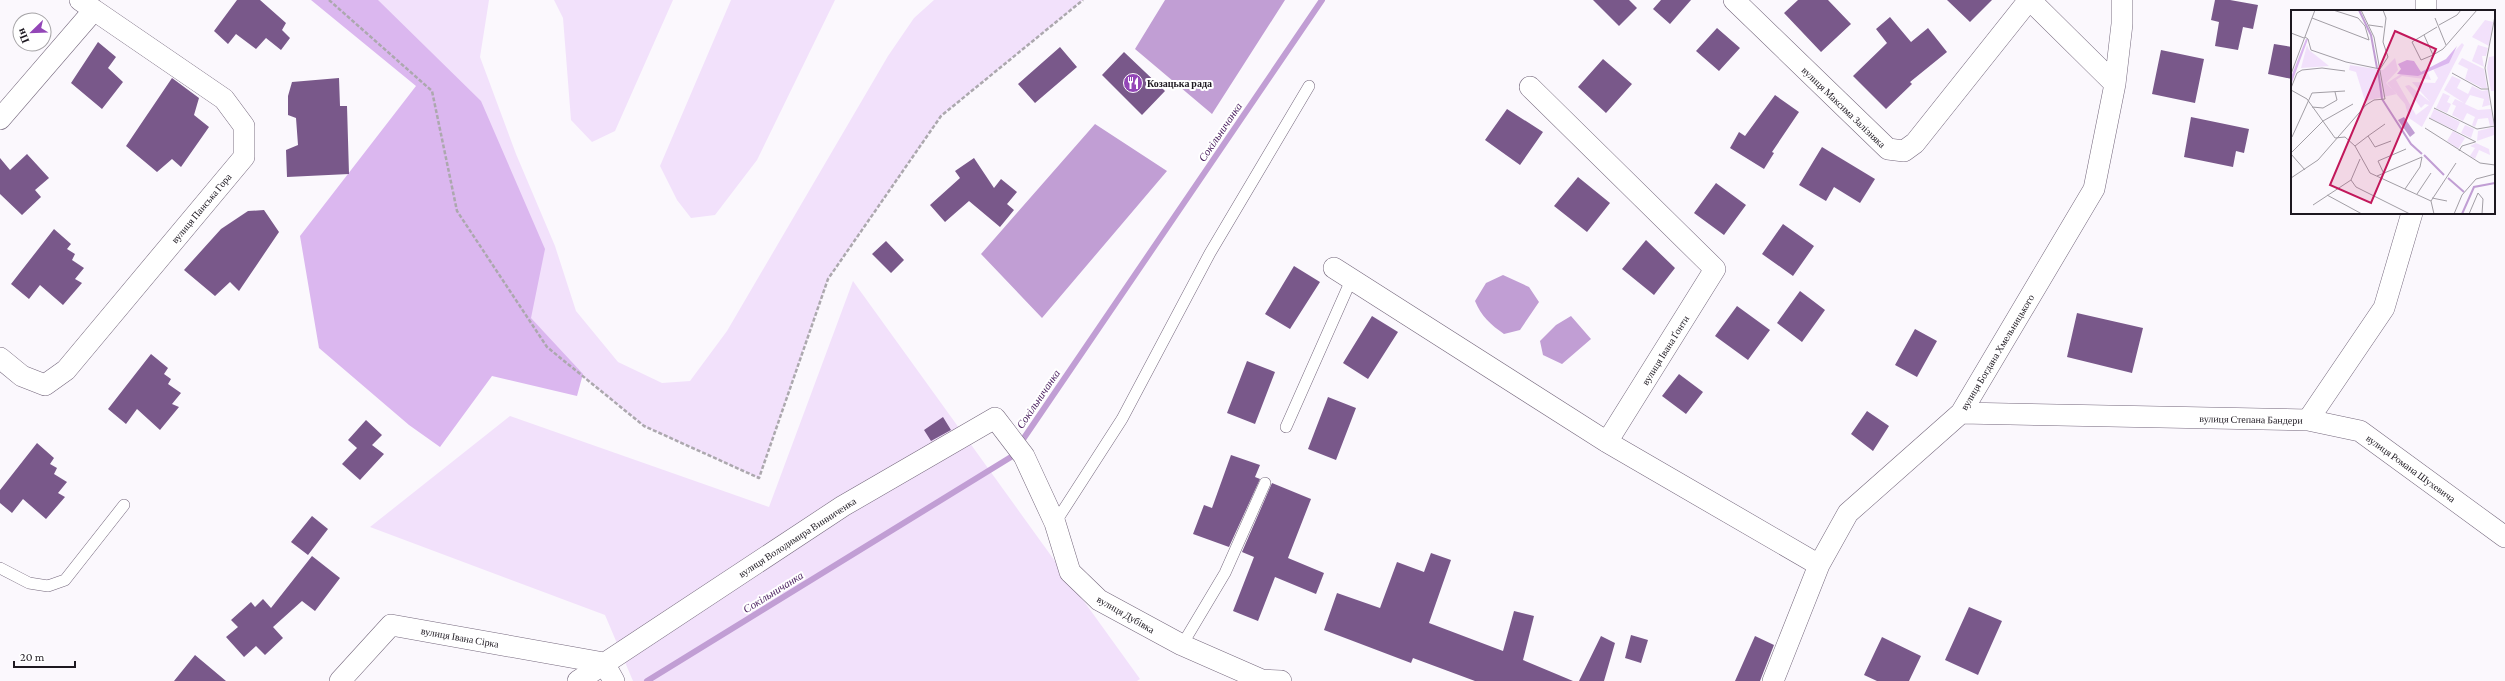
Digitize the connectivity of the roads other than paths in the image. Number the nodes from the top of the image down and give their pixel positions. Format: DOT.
graph roads {
  1 [pos="1734,0"];
  2 [pos="2030,0"];
  3 [pos="2122,0"];
  4 [pos="87,5"];
  5 [pos="2115,84"];
  6 [pos="1309,86"];
  7 [pos="1530,88"];
  8 [pos="0,119"];
  9 [pos="2412,214"];
  10 [pos="1343,273"];
  11 [pos="0,358"];
  12 [pos="1961,414"];
  13 [pos="995,418"];
  14 [pos="2308,420"];
  15 [pos="1286,426"];
  16 [pos="1606,442"];
  17 [pos="1265,483"];
  18 [pos="124,505"];
  19 [pos="1054,523"];
  20 [pos="2505,537"];
  21 [pos="1820,564"];
  22 [pos="0,568"];
  23 [pos="1182,645"];
  24 [pos="609,672"];
  25 [pos="340,681"];
  26 [pos="578,681"];
  27 [pos="1281,681"];
  28 [pos="1773,681"];
  1 -- 2 [label="street, вулиця Максима Залізняка"];
  2 -- 5 [label="street"];
  3 -- 5 [label="street, вулиця Богдана Хмельницького"];
  4 -- 8 [label="street, вулиця Панська Гора"];
  4 -- 11 [label="street, вулиця Панська Гора"];
  5 -- 12 [label="street, вулиця Богдана Хмельницького"];
  6 -- 19 [label="lane"];
  7 -- 16 [label="street, вулиця Івана Ґонти"];
  9 -- 14 [label="street, вулиця Степана Бандери"];
  10 -- 15 [label="lane"];
  10 -- 16 [label="street"];
  12 -- 14 [label="street, вулиця Степана Бандери"];
  12 -- 21 [label="street, вулиця Богдана Хмельницького"];
  13 -- 19 [label="street, вулиця Дубівка"];
  13 -- 24 [label="street, вулиця Володимира Винниченка"];
  14 -- 20 [label="street, вулиця Романа Шухевича"];
  16 -- 21 [label="street"];
  17 -- 23 [label="lane"];
  18 -- 22 [label="lane"];
  19 -- 23 [label="street, вулиця Дубівка"];
  21 -- 28 [label="street, вулиця Богдана Хмельницького"];
  23 -- 27 [label="street, вулиця Дубівка"];
  24 -- 25 [label="street, вулиця Івана Сірка"];
  24 -- 26 [label="street, вулиця Володимира Винниченка"];
}
